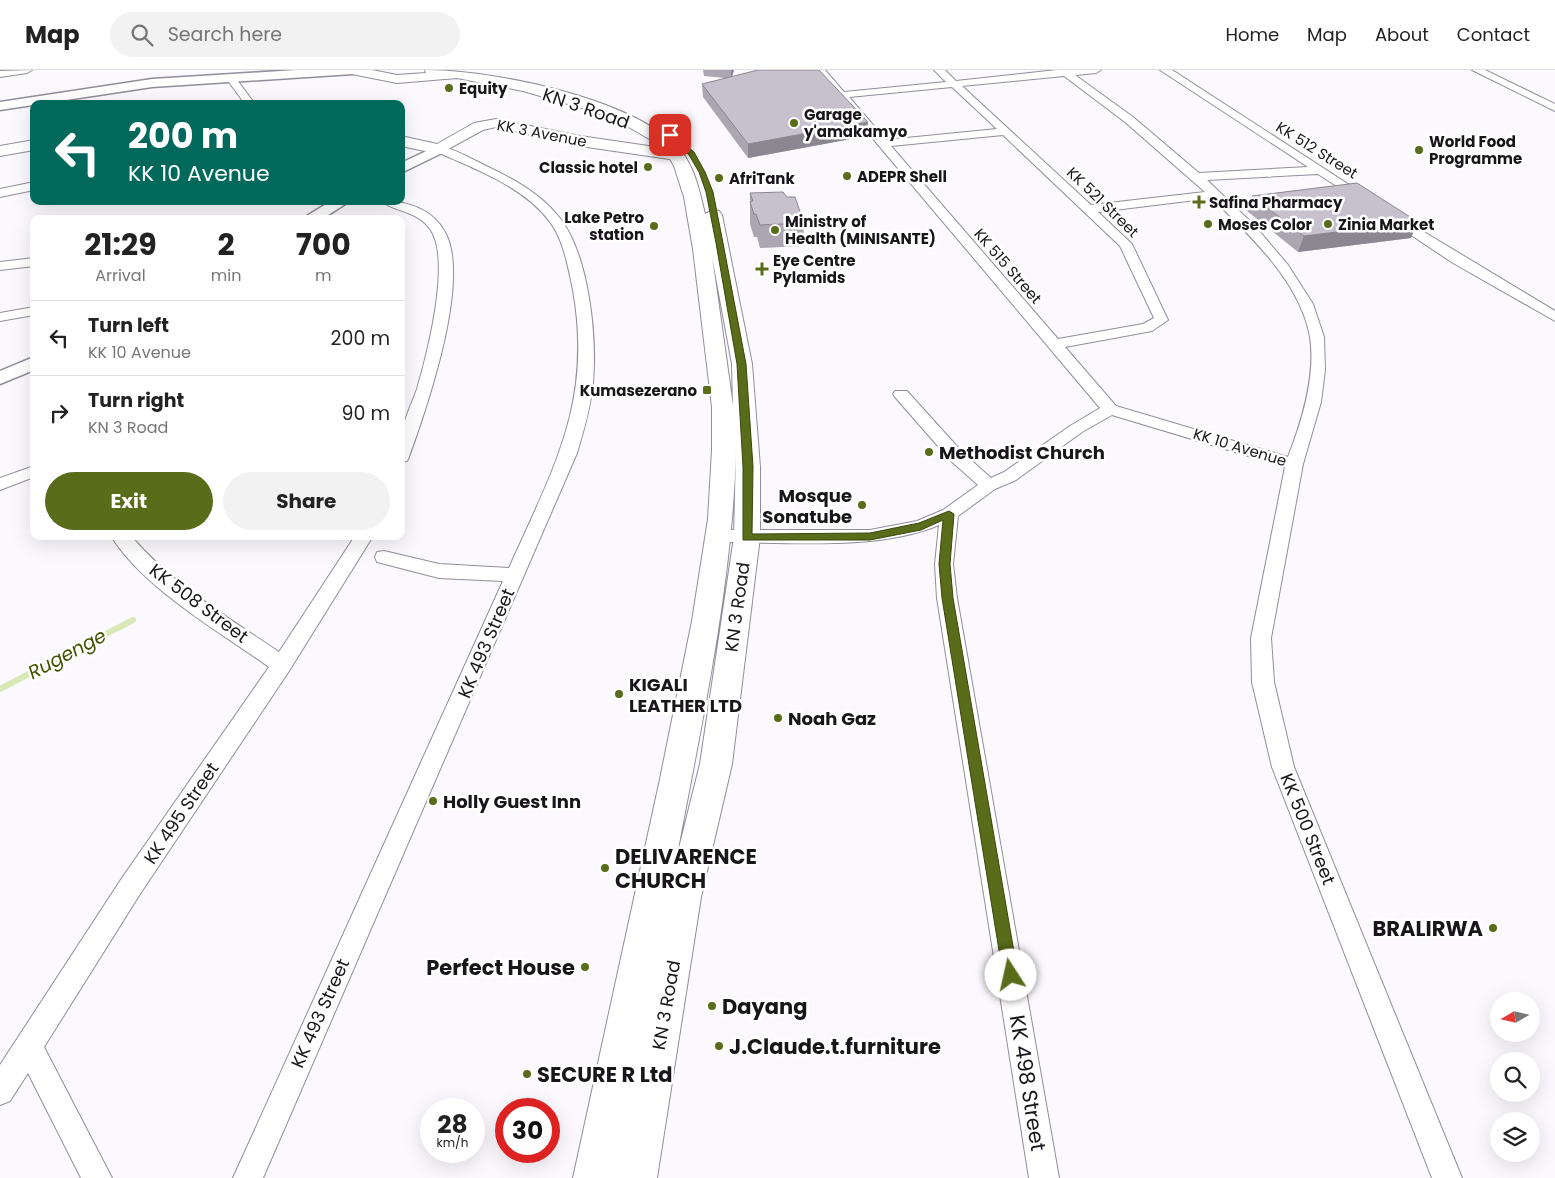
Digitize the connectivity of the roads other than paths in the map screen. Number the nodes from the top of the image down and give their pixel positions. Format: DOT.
graph roads {
  1 [pos="27,70"];
  2 [pos="353,70"];
  3 [pos="380,70"];
  4 [pos="820,70"];
  5 [pos="938,70"];
  6 [pos="1096,70"];
  7 [pos="1165,70"];
  8 [pos="1477,70"];
  9 [pos="328,71"];
  10 [pos="433,71"];
  11 [pos="1064,72"];
  12 [pos="0,74"];
  13 [pos="492,76"];
  14 [pos="231,78"];
  15 [pos="954,83"];
  16 [pos="842,95"];
  17 [pos="40,100"];
  18 [pos="247,100"];
  19 [pos="30,101"];
  20 [pos="0,106"];
  21 [pos="1555,108"];
  22 [pos="1003,132"];
  23 [pos="405,142"];
  24 [pos="882,144"];
  25 [pos="30,146"];
  26 [pos="676,147"];
  27 [pos="439,149"];
  28 [pos="0,151"];
  29 [pos="405,168"];
  30 [pos="1318,170"];
  31 [pos="1196,177"];
  32 [pos="30,187"];
  33 [pos="0,193"];
  34 [pos="1216,194"];
  35 [pos="336,205"];
  36 [pos="402,205"];
  37 [pos="1090,209"];
  38 [pos="317,215"];
  39 [pos="30,262"];
  40 [pos="0,266"];
  41 [pos="30,312"];
  42 [pos="0,317"];
  43 [pos="1555,317"];
  44 [pos="1054,344"];
  45 [pos="30,365"];
  46 [pos="0,378"];
  47 [pos="901,394"];
  48 [pos="1110,409"];
  49 [pos="405,446"];
  50 [pos="1294,464"];
  51 [pos="30,473"];
  52 [pos="0,484"];
  53 [pos="989,485"];
  54 [pos="949,514"];
  55 [pos="733,537"];
  56 [pos="123,540"];
  57 [pos="361,540"];
  58 [pos="384,557"];
  59 [pos="515,575"];
  60 [pos="282,665"];
  61 [pos="29,1046"];
  62 [pos="0,1090"];
  63 [pos="97,1178"];
  64 [pos="248,1178"];
  65 [pos="594,1178"];
  66 [pos="636,1178"];
  67 [pos="1044,1178"];
  68 [pos="1446,1178"];
  1 -- 12 [label="street"];
  2 -- 9 [label="street"];
  2 -- 13 [label="main road"];
  3 -- 10 [label="main road"];
  4 -- 16 [label="street, KK 515 Street"];
  5 -- 15 [label="street, KK 521 Street"];
  6 -- 11 [label="street"];
  7 -- 30 [label="street, KK 512 Street"];
  8 -- 21 [label="street"];
  9 -- 14 [label="street"];
  10 -- 13 [label="main road"];
  11 -- 15 [label="street"];
  11 -- 31 [label="street, KK 10 Avenue"];
  13 -- 26 [label="main road, KN 3 Road"];
  14 -- 17 [label="street"];
  14 -- 18 [label="street"];
  15 -- 16 [label="street"];
  15 -- 22 [label="street, KK 521 Street"];
  16 -- 24 [label="street, KK 515 Street"];
  19 -- 20 [label="street"];
  22 -- 24 [label="street"];
  22 -- 37 [label="street, KK 521 Street"];
  23 -- 27 [label="main road"];
  24 -- 44 [label="street, KK 515 Street"];
  25 -- 28 [label="main road"];
  26 -- 27 [label="main road, KK 3 Avenue"];
  26 -- 55 [label="main road, KN 3 Road"];
  27 -- 29 [label="street, KK 3 Avenue"];
  27 -- 59 [label="street, KK 493 Street"];
  30 -- 31 [label="street"];
  30 -- 43 [label="street, KK 512 Street"];
  31 -- 34 [label="street, KK 10 Avenue"];
  32 -- 33 [label="street"];
  34 -- 37 [label="street"];
  34 -- 50 [label="street, KK 10 Avenue"];
  35 -- 38 [label="street"];
  36 -- 49 [label="street"];
  37 -- 44 [label="street, KK 521 Street"];
  39 -- 40 [label="street"];
  41 -- 42 [label="street"];
  44 -- 48 [label="street, KK 515 Street"];
  45 -- 46 [label="street"];
  47 -- 53 [label="street"];
  48 -- 50 [label="street, KK 10 Avenue"];
  48 -- 53 [label="street"];
  50 -- 68 [label="street, KK 500 Street"];
  51 -- 52 [label="street"];
  53 -- 54 [label="street"];
  54 -- 55 [label="street"];
  54 -- 67 [label="street, KK 498 Street"];
  55 -- 65 [label="main road, KN 3 Road"];
  55 -- 66 [label="main road, KN 3 Road"];
  56 -- 60 [label="street, KK 508 Street"];
  57 -- 60 [label="street, KK 495 Street"];
  58 -- 59 [label="street"];
  59 -- 64 [label="street, KK 493 Street"];
  60 -- 61 [label="street, KK 495 Street"];
  61 -- 62 [label="street, KK 495 Street"];
  61 -- 63 [label="street"];
}
